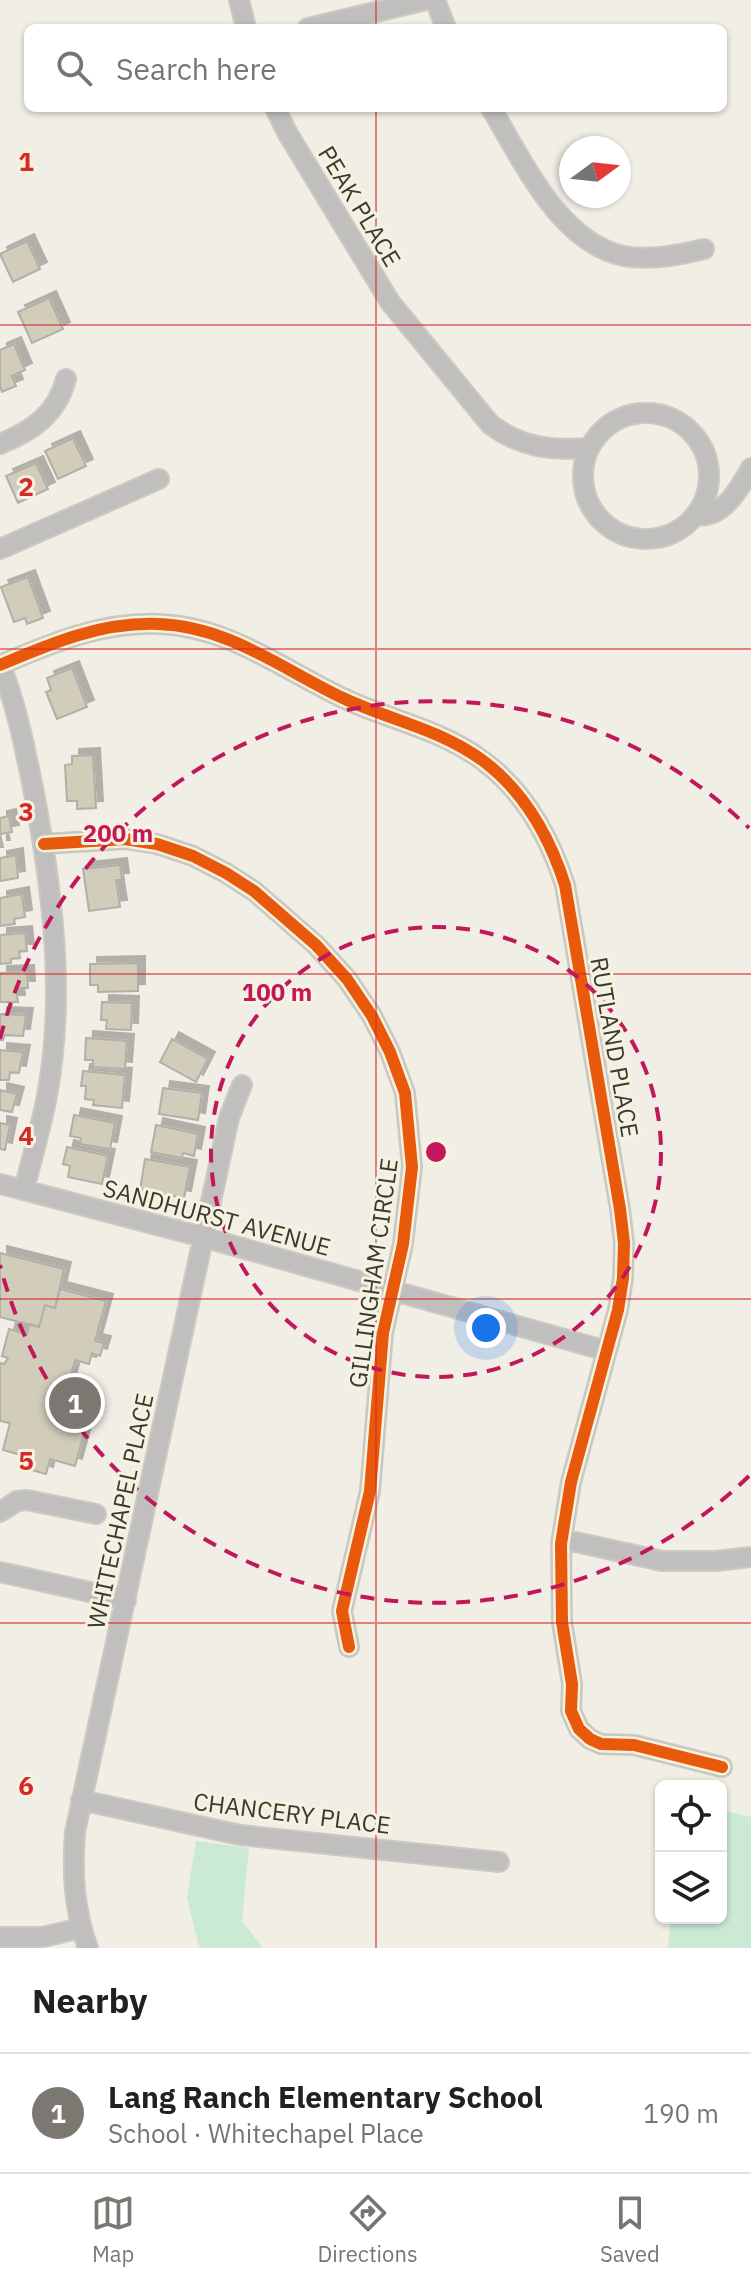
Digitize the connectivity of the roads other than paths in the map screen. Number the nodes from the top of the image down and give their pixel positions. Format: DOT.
graph roads {
  1 [pos="239,0"];
  2 [pos="426,0"];
  3 [pos="435,0"];
  4 [pos="245,24"];
  5 [pos="325,24"];
  6 [pos="444,24"];
  7 [pos="277,112"];
  8 [pos="493,112"];
  9 [pos="704,249"];
  10 [pos="66,379"];
  11 [pos="0,444"];
  12 [pos="589,448"];
  13 [pos="751,468"];
  14 [pos="159,479"];
  15 [pos="696,515"];
  16 [pos="0,549"];
  17 [pos="0,664"];
  18 [pos="44,844"];
  19 [pos="242,1085"];
  20 [pos="0,1184"];
  21 [pos="24,1190"];
  22 [pos="203,1237"];
  23 [pos="393,1290"];
  24 [pos="607,1351"];
  25 [pos="0,1512"];
  26 [pos="96,1514"];
  27 [pos="562,1539"];
  28 [pos="751,1557"];
  29 [pos="0,1572"];
  30 [pos="126,1600"];
  31 [pos="349,1647"];
  32 [pos="722,1767"];
  33 [pos="81,1800"];
  34 [pos="499,1862"];
  35 [pos="81,1928"];
  36 [pos="0,1937"];
  37 [pos="88,1948"];
  1 -- 4 [label="street"];
  2 -- 5 [label="street"];
  3 -- 6 [label="street"];
  7 -- 12 [label="street, PEAK PLACE"];
  8 -- 9 [label="street"];
  10 -- 11 [label="street"];
  12 -- 15 [label="street"];
  12 -- 15 [label="street"];
  13 -- 15 [label="street"];
  14 -- 16 [label="street"];
  17 -- 18 [label="street"];
  17 -- 24 [label="street, RUTLAND PLACE"];
  18 -- 21 [label="street"];
  18 -- 23 [label="street, GILLINGHAM CIRCLE"];
  19 -- 22 [label="street, WHITECHAPEL PLACE"];
  20 -- 21 [label="street, SANDHURST AVENUE"];
  21 -- 22 [label="street, SANDHURST AVENUE"];
  22 -- 23 [label="street, SANDHURST AVENUE"];
  22 -- 30 [label="street, WHITECHAPEL PLACE"];
  23 -- 24 [label="street, SANDHURST AVENUE"];
  23 -- 31 [label="street, GILLINGHAM CIRCLE"];
  24 -- 27 [label="street, RUTLAND PLACE"];
  25 -- 26 [label="street"];
  27 -- 28 [label="street"];
  27 -- 32 [label="street, RUTLAND PLACE"];
  29 -- 30 [label="street"];
  30 -- 33 [label="street, WHITECHAPEL PLACE"];
  33 -- 34 [label="street, CHANCERY PLACE"];
  33 -- 35 [label="street, WHITECHAPEL PLACE"];
  35 -- 36 [label="street"];
  35 -- 37 [label="street, WHITECHAPEL PLACE"];
}
